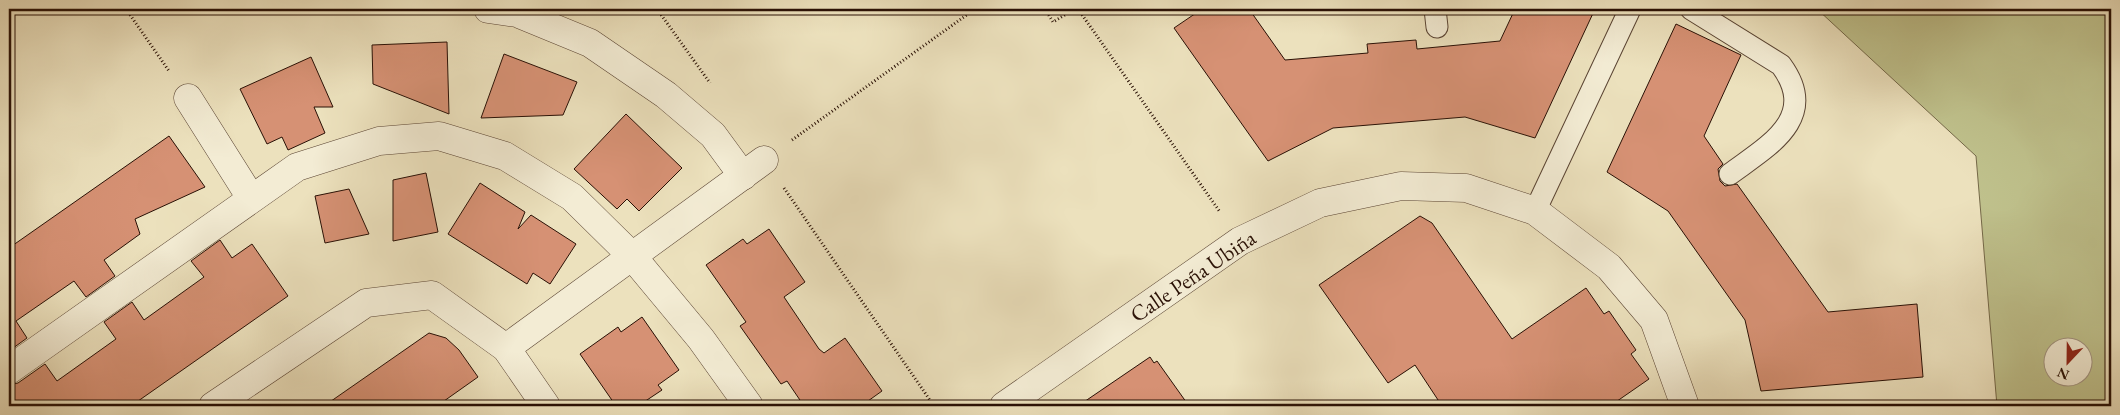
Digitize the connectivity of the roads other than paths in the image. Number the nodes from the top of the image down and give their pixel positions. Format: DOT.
graph roads {
  1 [pos="488,9"];
  2 [pos="1630,9"];
  3 [pos="1691,9"];
  4 [pos="188,98"];
  5 [pos="764,160"];
  6 [pos="1730,174"];
  7 [pos="743,176"];
  8 [pos="251,198"];
  9 [pos="1535,211"];
  10 [pos="632,256"];
  11 [pos="506,348"];
  12 [pos="9,370"];
  13 [pos="213,406"];
  14 [pos="546,406"];
  15 [pos="749,406"];
  16 [pos="1004,406"];
  17 [pos="1685,406"];
  1 -- 7 [label="street"];
  2 -- 9 [label="lane"];
  3 -- 6 [label="lane"];
  4 -- 8 [label="street"];
  5 -- 7 [label="street"];
  7 -- 10 [label="street"];
  8 -- 10 [label="street"];
  8 -- 12 [label="street"];
  9 -- 16 [label="street, Calle Peña Ubiña"];
  9 -- 17 [label="street, Calle Peña Ubiña"];
  10 -- 11 [label="street"];
  10 -- 15 [label="street"];
  11 -- 13 [label="street"];
  11 -- 14 [label="street"];
}
